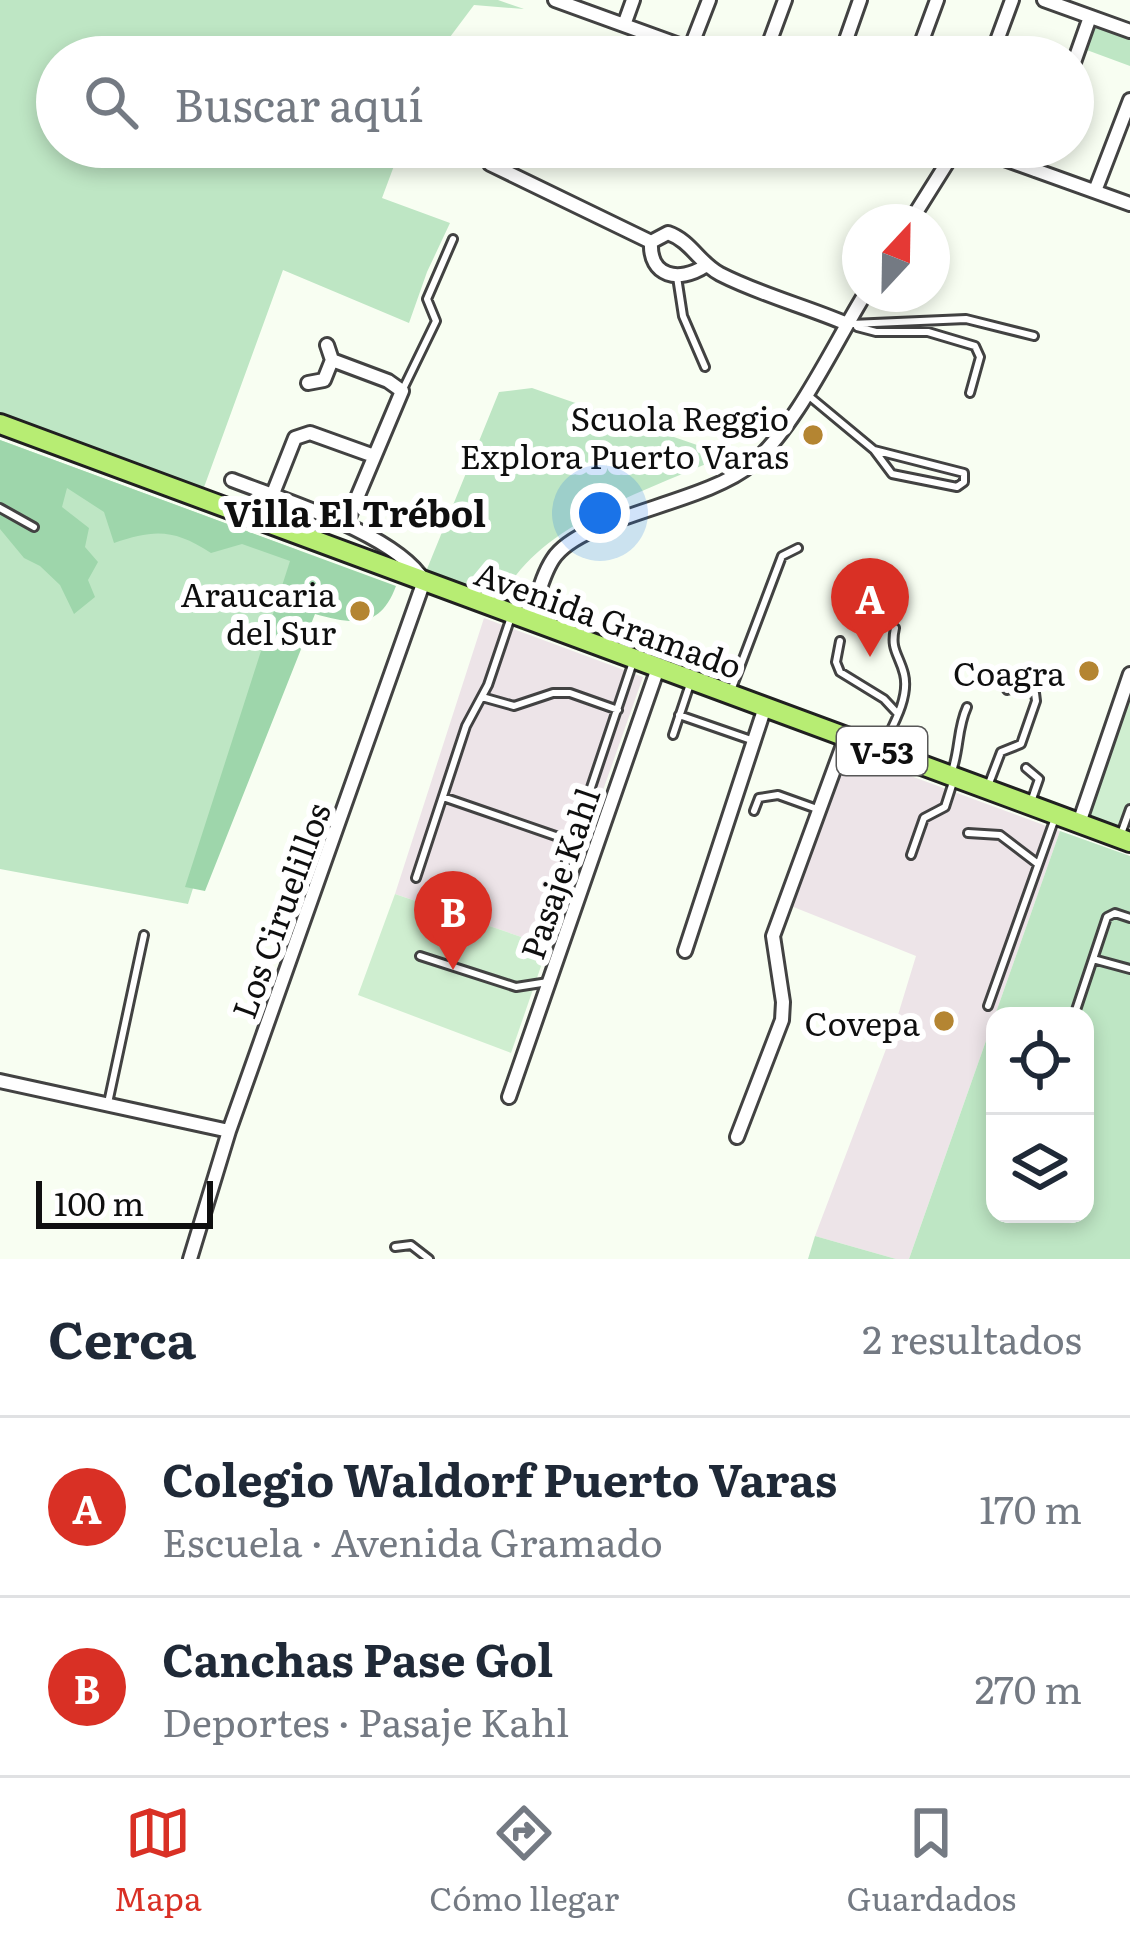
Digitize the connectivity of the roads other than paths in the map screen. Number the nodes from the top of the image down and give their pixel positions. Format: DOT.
graph roads {
  1 [pos="555,0"];
  2 [pos="633,0"];
  3 [pos="709,0"];
  4 [pos="785,0"];
  5 [pos="860,0"];
  6 [pos="937,0"];
  7 [pos="1012,0"];
  8 [pos="1044,0"];
  9 [pos="571,3"];
  10 [pos="1090,17"];
  11 [pos="624,25"];
  12 [pos="1130,32"];
  13 [pos="654,36"];
  14 [pos="695,36"];
  15 [pos="772,36"];
  16 [pos="847,36"];
  17 [pos="924,36"];
  18 [pos="999,36"];
  19 [pos="1083,36"];
  20 [pos="1130,100"];
  21 [pos="498,168"];
  22 [pos="944,168"];
  23 [pos="1029,168"];
  24 [pos="1035,170"];
  25 [pos="1095,191"];
  26 [pos="921,204"];
  27 [pos="1130,204"];
  28 [pos="453,238"];
  29 [pos="651,242"];
  30 [pos="705,266"];
  31 [pos="676,277"];
  32 [pos="854,312"];
  33 [pos="847,324"];
  34 [pos="1034,336"];
  35 [pos="327,345"];
  36 [pos="332,360"];
  37 [pos="705,367"];
  38 [pos="308,383"];
  39 [pos="402,391"];
  40 [pos="806,393"];
  41 [pos="970,393"];
  42 [pos="0,424"];
  43 [pos="874,450"];
  44 [pos="374,456"];
  45 [pos="232,480"];
  46 [pos="272,496"];
  47 [pos="0,508"];
  48 [pos="346,524"];
  49 [pos="34,527"];
  50 [pos="798,548"];
  51 [pos="424,581"];
  52 [pos="521,617"];
  53 [pos="895,628"];
  54 [pos="840,640"];
  55 [pos="635,659"];
  56 [pos="658,668"];
  57 [pos="1130,674"];
  58 [pos="691,680"];
  59 [pos="1006,690"];
  60 [pos="729,694"];
  61 [pos="482,697"];
  62 [pos="765,707"];
  63 [pos="967,707"];
  64 [pos="618,710"];
  65 [pos="898,714"];
  66 [pos="679,715"];
  67 [pos="673,735"];
  68 [pos="846,737"];
  69 [pos="754,741"];
  70 [pos="881,750"];
  71 [pos="1026,767"];
  72 [pos="952,777"];
  73 [pos="987,789"];
  74 [pos="443,797"];
  75 [pos="1030,805"];
  76 [pos="1130,809"];
  77 [pos="821,811"];
  78 [pos="754,812"];
  79 [pos="1056,815"];
  80 [pos="1079,824"];
  81 [pos="968,833"];
  82 [pos="1125,840"];
  83 [pos="573,842"];
  84 [pos="911,855"];
  85 [pos="1038,864"];
  86 [pos="416,878"];
  87 [pos="554,898"];
  88 [pos="1130,918"];
  89 [pos="144,935"];
  90 [pos="685,951"];
  91 [pos="420,956"];
  92 [pos="1093,958"];
  93 [pos="1130,969"];
  94 [pos="548,982"];
  95 [pos="988,1006"];
  96 [pos="1077,1007"];
  97 [pos="0,1082"];
  98 [pos="509,1097"];
  99 [pos="108,1103"];
  100 [pos="229,1131"];
  101 [pos="737,1137"];
  102 [pos="395,1247"];
  103 [pos="190,1259"];
  104 [pos="429,1259"];
  1 -- 9 [label="street"];
  2 -- 11 [label="street"];
  3 -- 14 [label="street"];
  4 -- 15 [label="street"];
  5 -- 16 [label="street"];
  6 -- 17 [label="street"];
  7 -- 18 [label="street"];
  8 -- 10 [label="street"];
  9 -- 11 [label="street"];
  10 -- 12 [label="street"];
  10 -- 19 [label="street"];
  11 -- 13 [label="street"];
  20 -- 25 [label="street"];
  21 -- 29 [label="street"];
  22 -- 26 [label="street"];
  23 -- 24 [label="street"];
  24 -- 25 [label="street"];
  25 -- 27 [label="street"];
  28 -- 39 [label="lane"];
  29 -- 30 [label="street"];
  29 -- 31 [label="street"];
  30 -- 31 [label="street"];
  30 -- 33 [label="street"];
  31 -- 37 [label="lane"];
  32 -- 33 [label="street"];
  33 -- 34 [label="lane"];
  33 -- 40 [label="street"];
  33 -- 41 [label="lane"];
  35 -- 36 [label="street"];
  36 -- 38 [label="street"];
  36 -- 39 [label="street"];
  39 -- 44 [label="street"];
  40 -- 43 [label="lane"];
  40 -- 52 [label="street"];
  42 -- 51 [label="main road, Avenida Gramado / V-53"];
  43 -- 43 [label="lane"];
  44 -- 46 [label="street"];
  44 -- 48 [label="street"];
  45 -- 46 [label="street"];
  46 -- 48 [label="street"];
  47 -- 49 [label="lane"];
  48 -- 51 [label="street"];
  50 -- 60 [label="lane"];
  51 -- 52 [label="main road, Avenida Gramado / V-53"];
  51 -- 100 [label="street, Los Ciruelillos"];
  52 -- 55 [label="main road, Avenida Gramado / V-53"];
  52 -- 61 [label="lane"];
  53 -- 65 [label="lane"];
  54 -- 65 [label="lane"];
  55 -- 56 [label="main road, Avenida Gramado / V-53"];
  55 -- 64 [label="lane"];
  56 -- 58 [label="main road, Avenida Gramado / V-53"];
  56 -- 94 [label="street, Pasaje Kahl"];
  57 -- 80 [label="street"];
  58 -- 60 [label="main road, Avenida Gramado / V-53"];
  58 -- 66 [label="lane"];
  59 -- 73 [label="lane"];
  60 -- 62 [label="main road, Avenida Gramado / V-53"];
  61 -- 64 [label="lane"];
  61 -- 74 [label="lane"];
  62 -- 68 [label="main road, Avenida Gramado / V-53"];
  62 -- 69 [label="street"];
  63 -- 72 [label="lane"];
  64 -- 83 [label="lane"];
  65 -- 70 [label="lane"];
  66 -- 67 [label="lane"];
  66 -- 69 [label="lane"];
  68 -- 70 [label="main road, Avenida Gramado / V-53"];
  68 -- 77 [label="street"];
  69 -- 90 [label="street"];
  70 -- 72 [label="main road, Avenida Gramado / V-53"];
  71 -- 75 [label="lane"];
  72 -- 73 [label="main road, Avenida Gramado / V-53"];
  72 -- 84 [label="lane"];
  73 -- 75 [label="main road, Avenida Gramado / V-53"];
  74 -- 83 [label="lane"];
  74 -- 86 [label="lane"];
  75 -- 79 [label="main road, Avenida Gramado / V-53"];
  76 -- 82 [label="lane"];
  77 -- 78 [label="lane"];
  77 -- 101 [label="street"];
  79 -- 80 [label="main road, Avenida Gramado / V-53"];
  79 -- 85 [label="lane"];
  80 -- 82 [label="main road, Avenida Gramado / V-53"];
  81 -- 85 [label="lane"];
  83 -- 87 [label="lane"];
  85 -- 95 [label="lane"];
  88 -- 92 [label="lane"];
  89 -- 99 [label="lane"];
  91 -- 94 [label="lane"];
  92 -- 93 [label="lane"];
  92 -- 96 [label="lane"];
  94 -- 98 [label="street, Pasaje Kahl"];
  97 -- 99 [label="street"];
  99 -- 100 [label="street"];
  100 -- 103 [label="street, Los Ciruelillos"];
  102 -- 104 [label="lane"];
}
